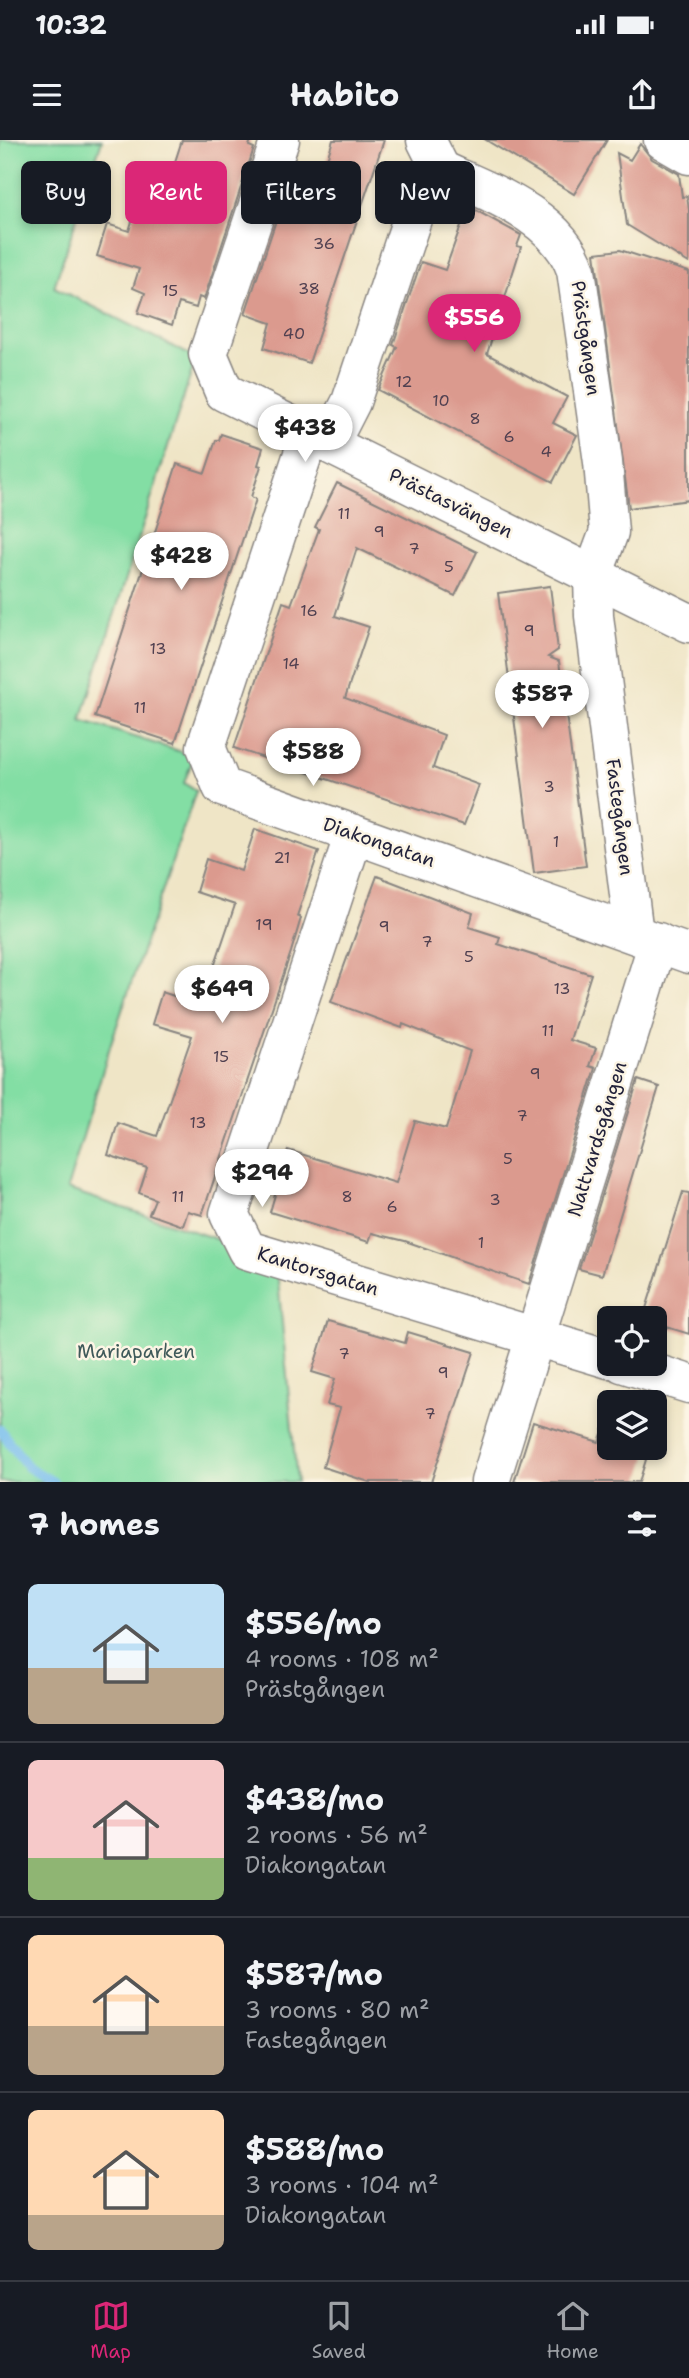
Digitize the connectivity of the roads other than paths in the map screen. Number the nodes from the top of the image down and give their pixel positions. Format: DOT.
graph roads {
  1 [pos="280,140"];
  2 [pos="663,140"];
  3 [pos="433,155"];
  4 [pos="689,155"];
  5 [pos="320,438"];
  6 [pos="593,575"];
  7 [pos="689,623"];
  8 [pos="354,834"];
  9 [pos="660,943"];
  10 [pos="537,1336"];
  11 [pos="597,1355"];
  12 [pos="663,1376"];
  13 [pos="689,1384"];
  14 [pos="491,1482"];
  1 -- 5 [label="street, Prästasvängen"];
  2 -- 4 [label="street"];
  3 -- 5 [label="street, Prästgången"];
  3 -- 6 [label="street, Prästgången"];
  5 -- 6 [label="street, Prästasvängen"];
  5 -- 8 [label="street, Diakongatan"];
  6 -- 7 [label="street, Prästasvängen"];
  6 -- 9 [label="street, Fastegången"];
  8 -- 9 [label="street, Diakongatan"];
  8 -- 10 [label="street, Kantorsgatan"];
  9 -- 10 [label="street, Nattvardsgången"];
  10 -- 11 [label="street, Kantorsgatan"];
  10 -- 14 [label="street, Nattvardsgången"];
  12 -- 13 [label="street"];
}
